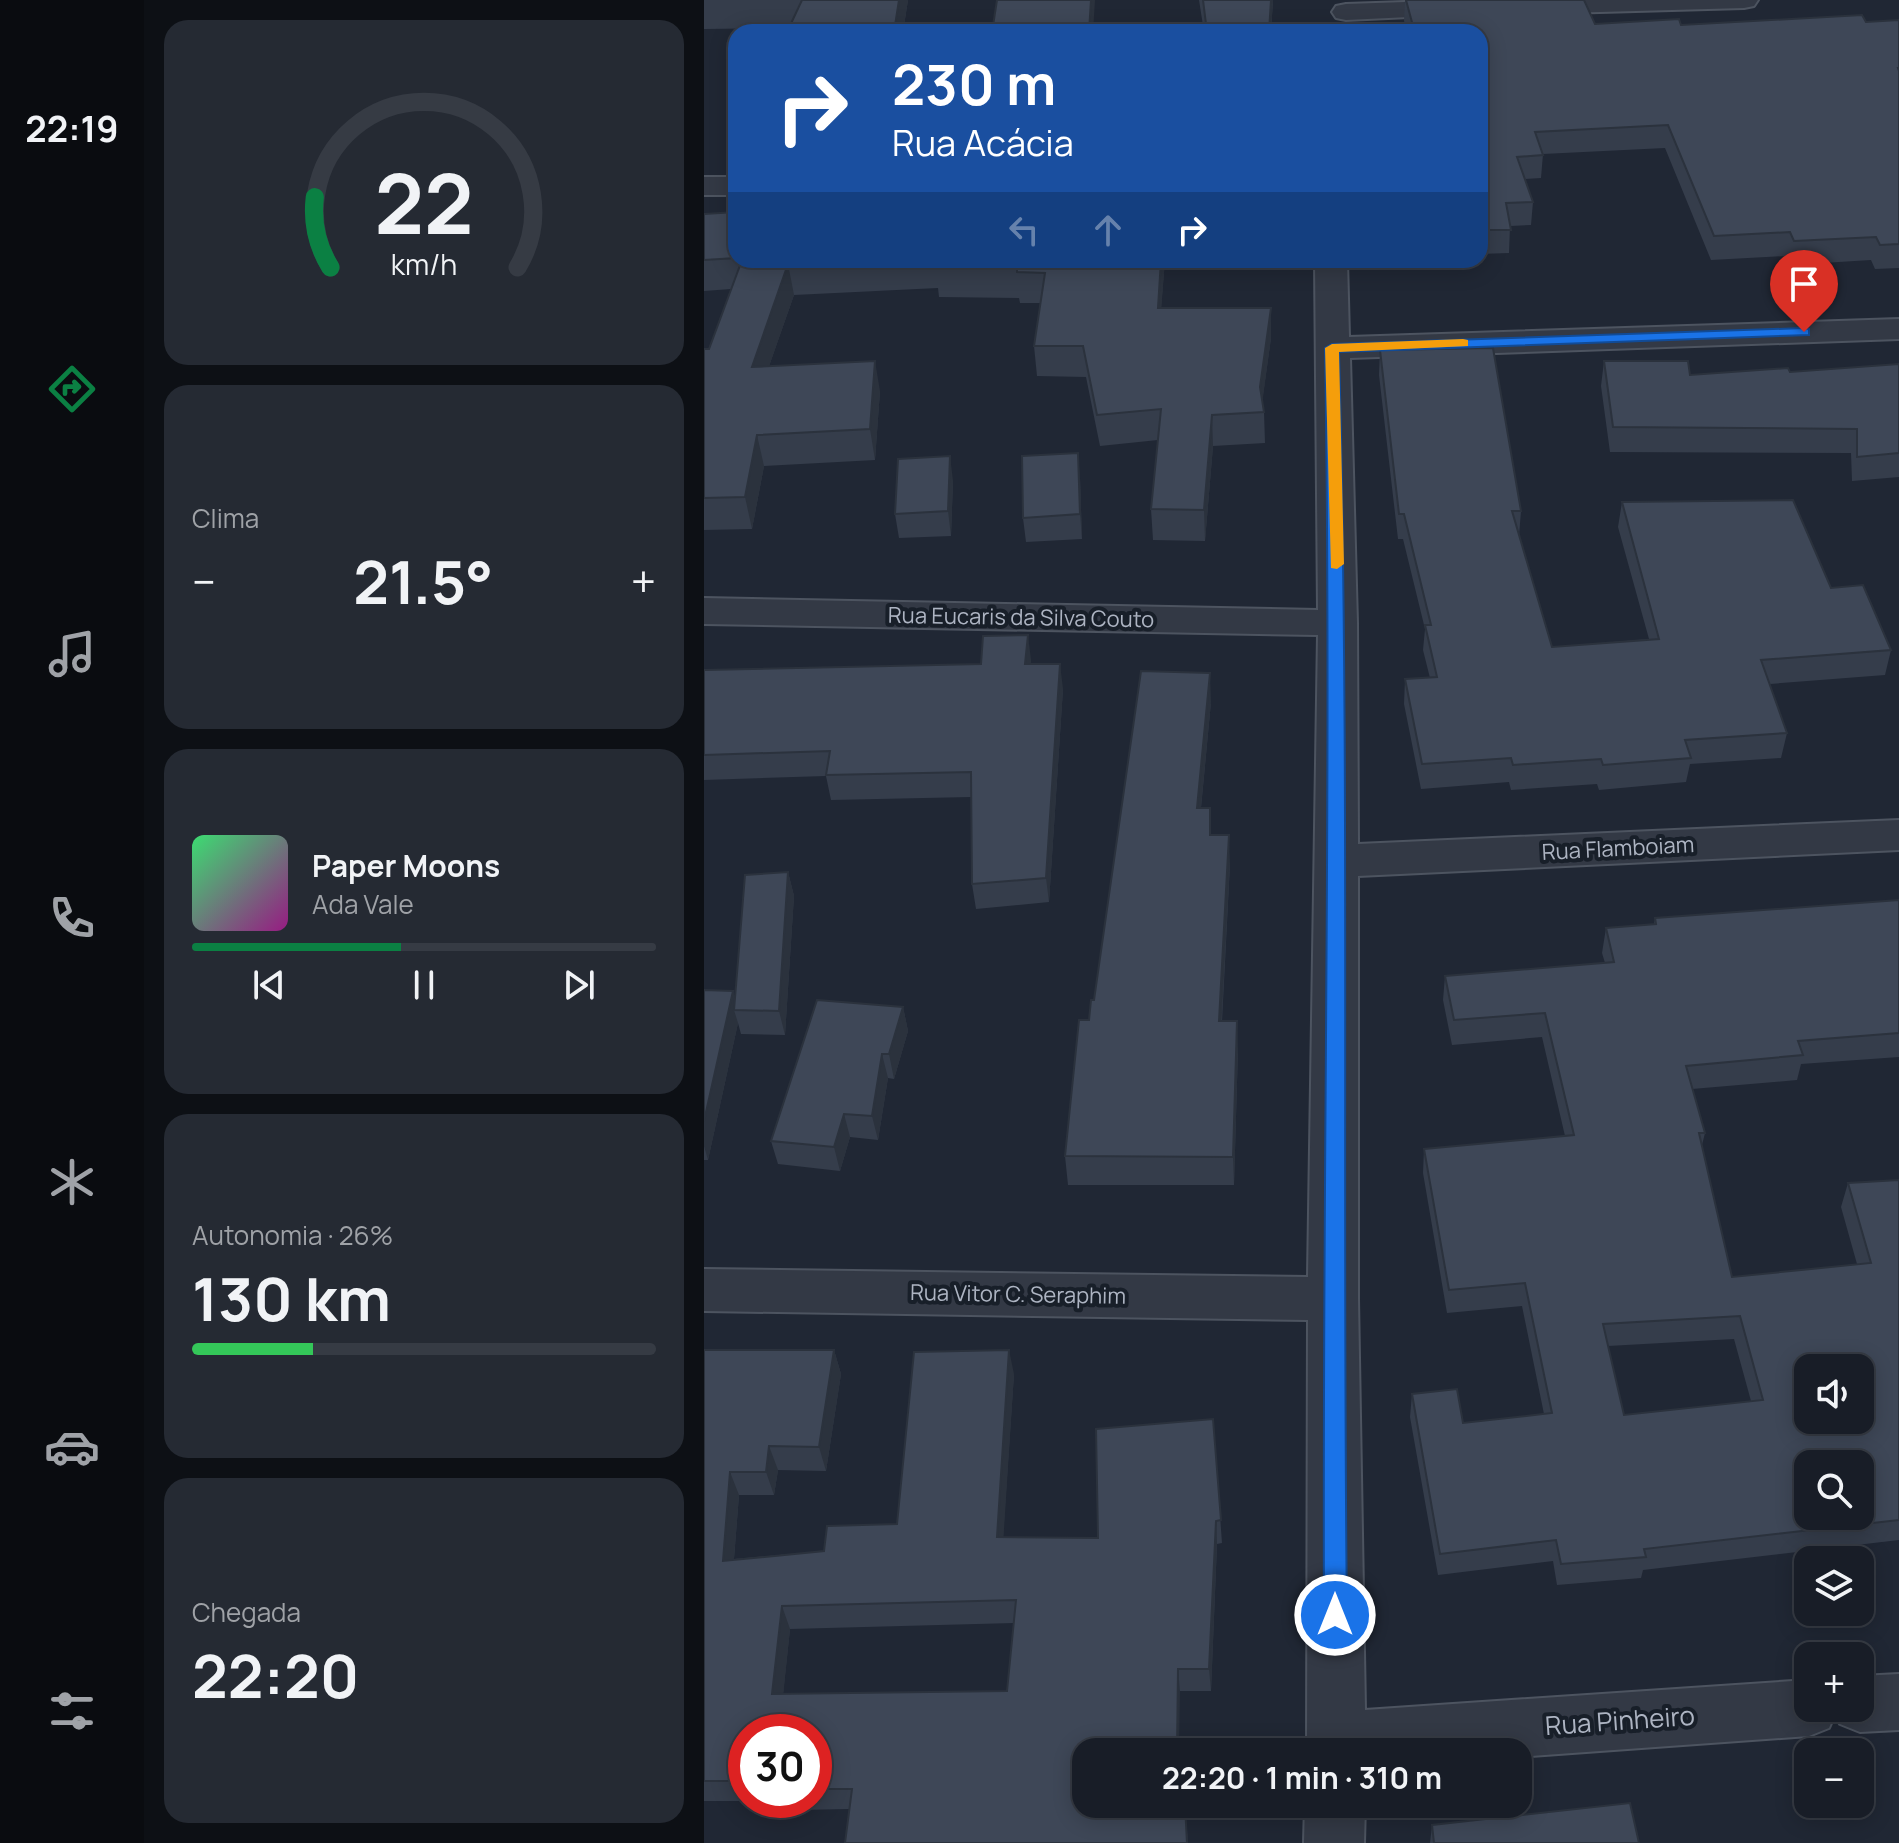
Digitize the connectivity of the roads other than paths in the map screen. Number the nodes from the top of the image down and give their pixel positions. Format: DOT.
graph roads {
  1 [pos="1744,0"];
  2 [pos="1345,15"];
  3 [pos="704,186"];
  4 [pos="728,186"];
  5 [pos="1331,268"];
  6 [pos="1899,329"];
  7 [pos="1332,348"];
  8 [pos="704,611"];
  9 [pos="1338,623"];
  10 [pos="1899,835"];
  11 [pos="1337,861"];
  12 [pos="704,1290"];
  13 [pos="1333,1299"];
  14 [pos="1899,1702"];
  15 [pos="1874,1703"];
  16 [pos="1794,1709"];
  17 [pos="1336,1738"];
  18 [pos="1436,1738"];
  19 [pos="1335,1818"];
  20 [pos="1334,1843"];
  1 -- 2 [label="street"];
  3 -- 4 [label="street"];
  5 -- 7 [label="street"];
  6 -- 7 [label="street"];
  7 -- 9 [label="street"];
  8 -- 9 [label="street, Rua Eucaris da Silva Couto"];
  9 -- 11 [label="street"];
  10 -- 11 [label="street, Rua Flamboiam"];
  11 -- 13 [label="street"];
  12 -- 13 [label="street, Rua Vitor C. Seraphim"];
  13 -- 17 [label="street"];
  14 -- 15 [label="street"];
  16 -- 18 [label="street, Rua Pinheiro"];
  19 -- 20 [label="street"];
}
